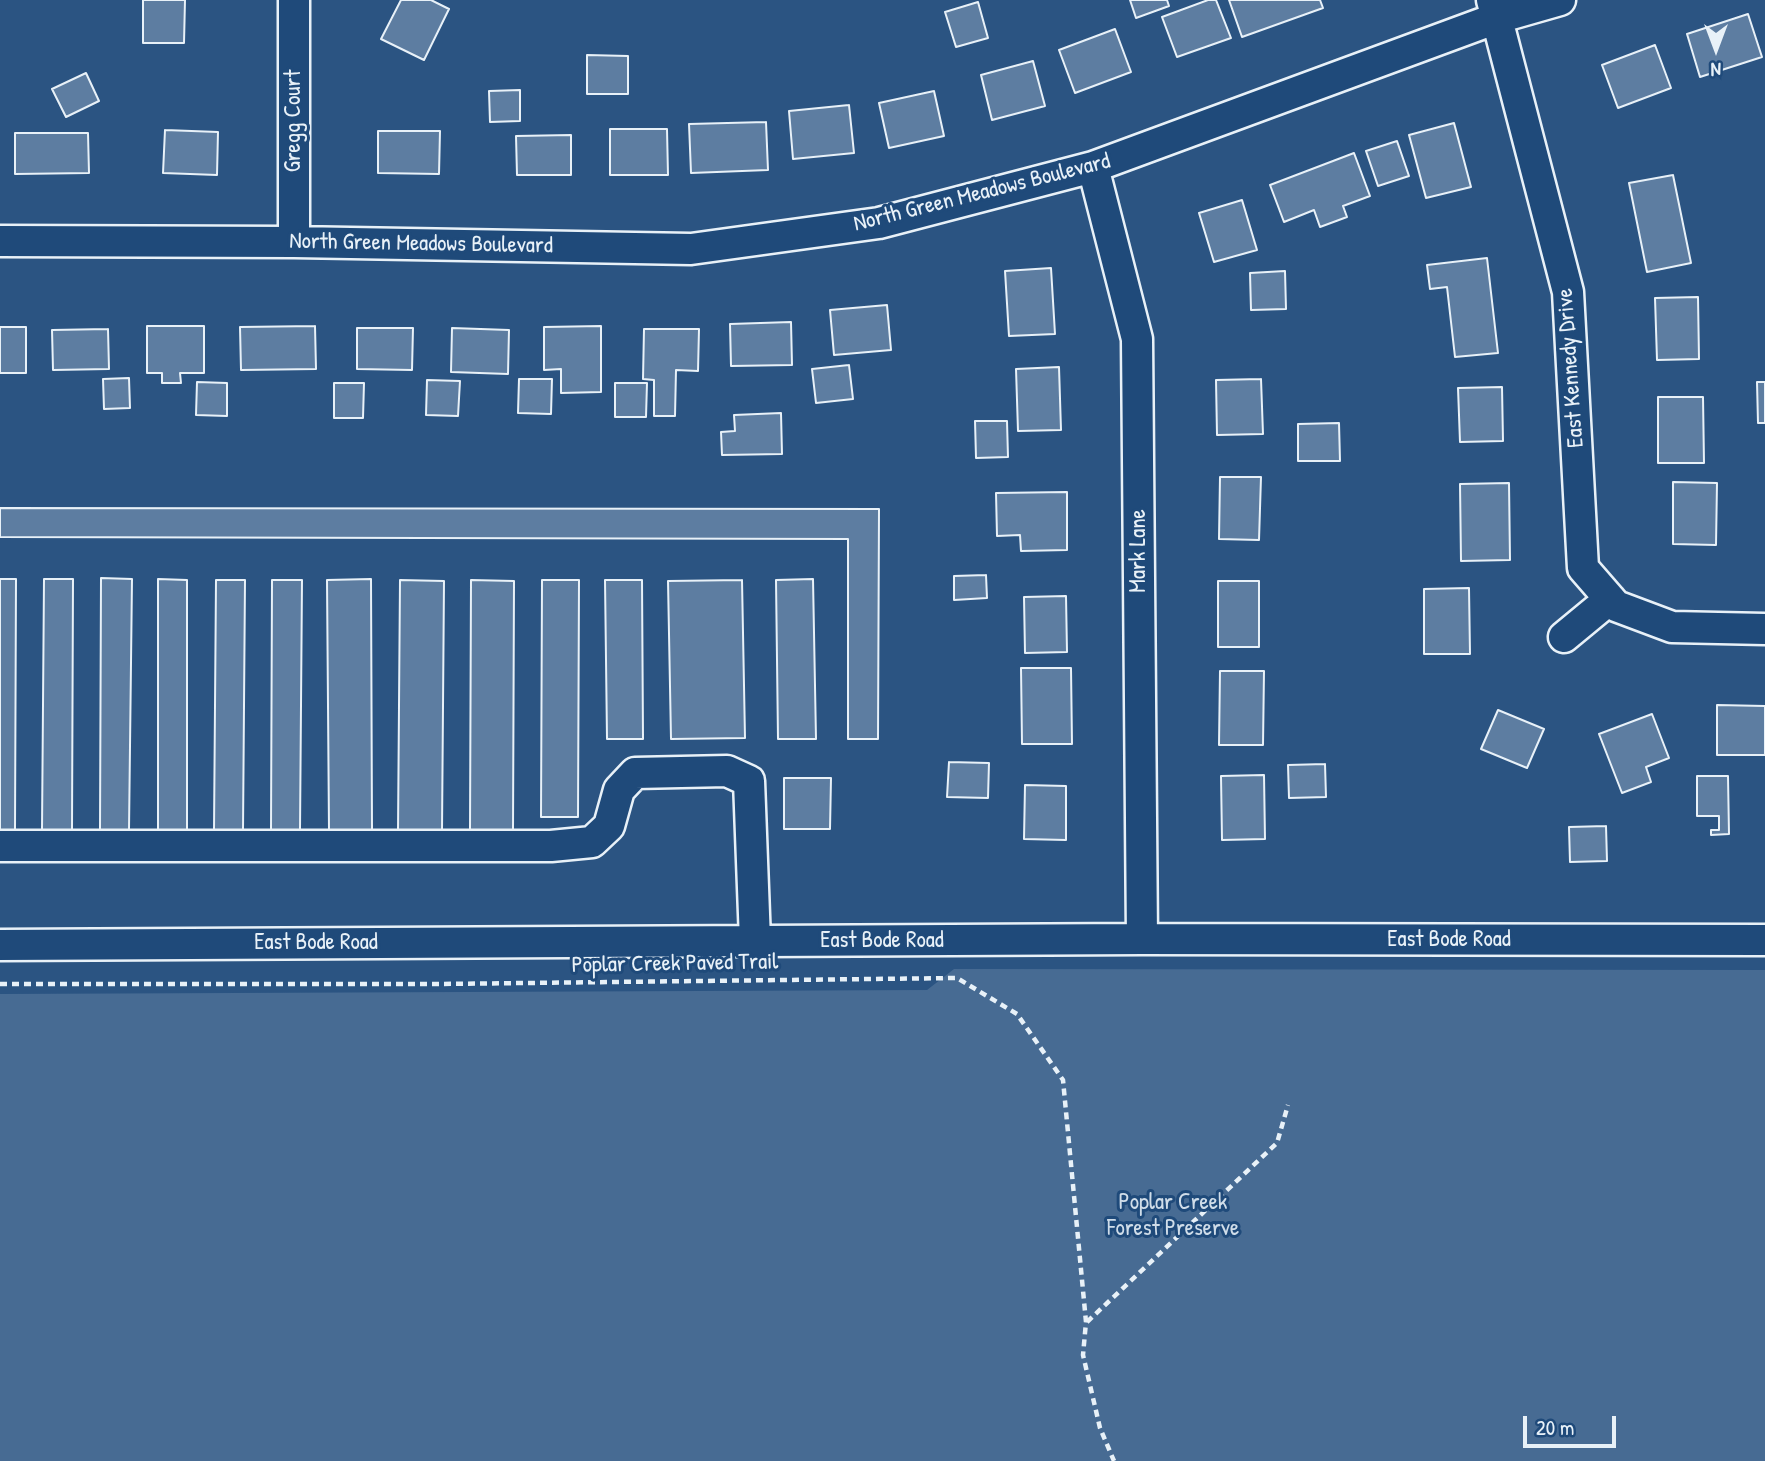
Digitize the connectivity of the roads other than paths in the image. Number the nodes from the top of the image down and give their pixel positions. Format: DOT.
graph roads {
  1 [pos="294,0"];
  2 [pos="1560,0"];
  3 [pos="1494,9"];
  4 [pos="1093,167"];
  5 [pos="0,241"];
  6 [pos="294,242"];
  7 [pos="1613,602"];
  8 [pos="1765,629"];
  9 [pos="1564,637"];
  10 [pos="0,846"];
  11 [pos="1142,939"];
  12 [pos="1765,940"];
  13 [pos="755,941"];
  14 [pos="0,945"];
  1 -- 6 [label="street, Gregg Court"];
  2 -- 3 [label="street, North Green Meadows Boulevard"];
  3 -- 4 [label="street, North Green Meadows Boulevard"];
  3 -- 7 [label="street, East Kennedy Drive"];
  4 -- 6 [label="street, North Green Meadows Boulevard"];
  4 -- 11 [label="street, Mark Lane"];
  5 -- 6 [label="street, North Green Meadows Boulevard"];
  7 -- 8 [label="street"];
  7 -- 9 [label="street"];
  10 -- 13 [label="street"];
  11 -- 12 [label="street, East Bode Road"];
  11 -- 13 [label="street, East Bode Road"];
  13 -- 14 [label="street, East Bode Road"];
}
